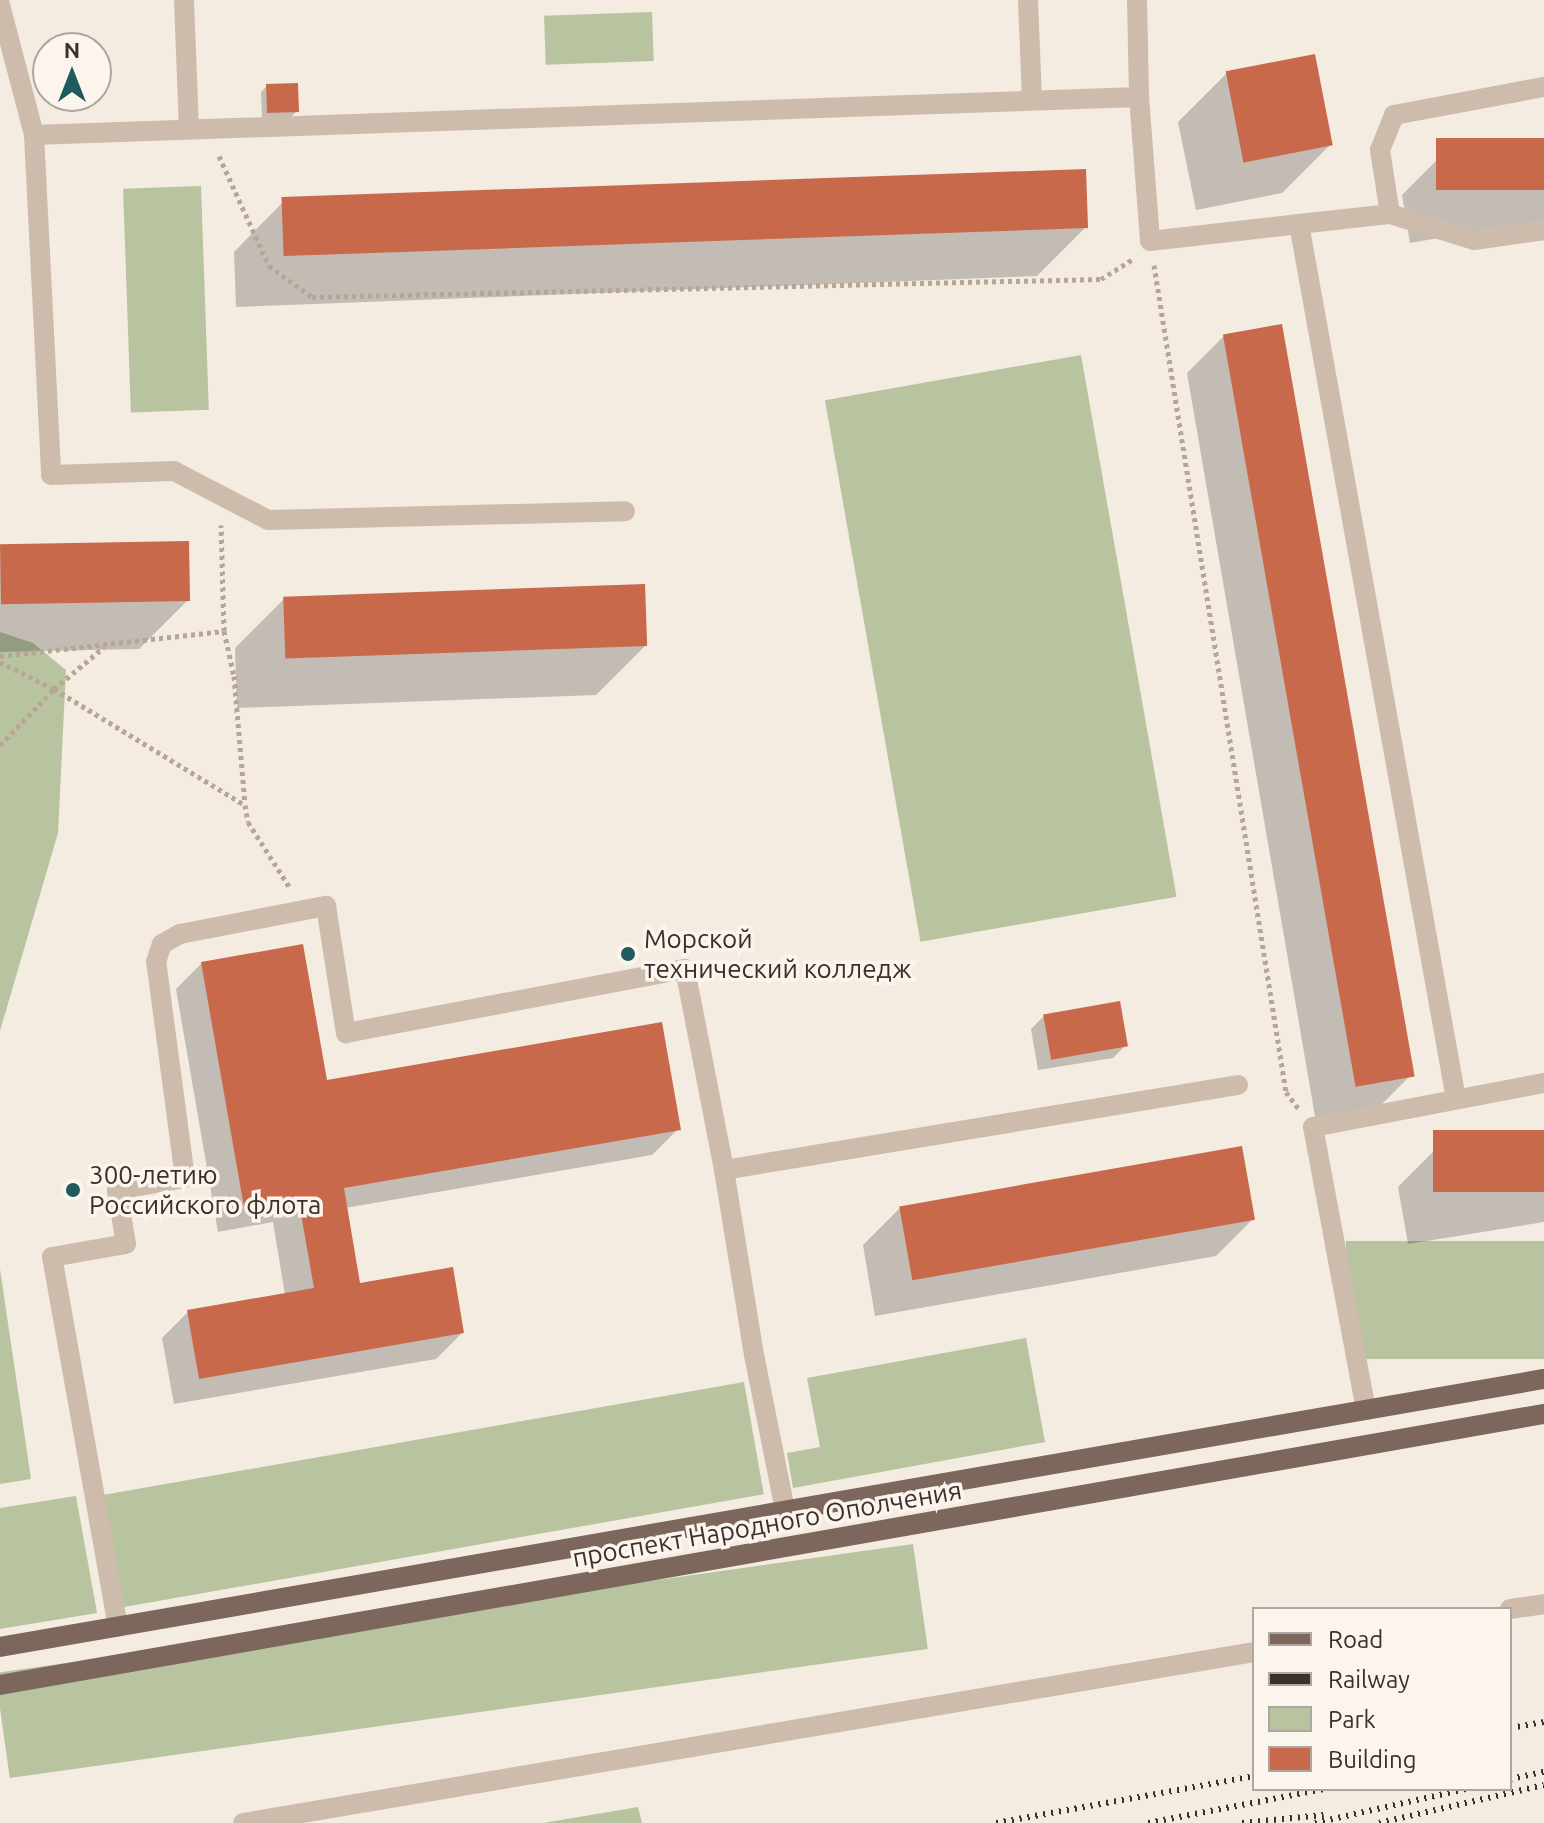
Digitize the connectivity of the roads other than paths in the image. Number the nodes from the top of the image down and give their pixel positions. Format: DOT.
graph roads {
  1 [pos="184,0"];
  2 [pos="1028,0"];
  3 [pos="1137,0"];
  4 [pos="0,5"];
  5 [pos="1544,87"];
  6 [pos="1139,97"];
  7 [pos="1032,100"];
  8 [pos="198,129"];
  9 [pos="34,135"];
  10 [pos="1390,214"];
  11 [pos="1299,224"];
  12 [pos="1544,230"];
  13 [pos="625,511"];
  14 [pos="1544,1083"];
  15 [pos="1238,1085"];
  16 [pos="1456,1099"];
  17 [pos="724,1170"];
  18 [pos="1544,1379"];
  19 [pos="1366,1410"];
  20 [pos="1544,1414"];
  21 [pos="785,1510"];
  22 [pos="1544,1604"];
  23 [pos="1512,1609"];
  24 [pos="118,1627"];
  25 [pos="0,1647"];
  26 [pos="1252,1652"];
  27 [pos="0,1685"];
  28 [pos="243,1823"];
  1 -- 8 [label="lane"];
  2 -- 7 [label="lane"];
  3 -- 6 [label="lane"];
  4 -- 9 [label="lane"];
  5 -- 10 [label="lane"];
  6 -- 7 [label="lane"];
  6 -- 11 [label="lane"];
  7 -- 8 [label="lane"];
  8 -- 9 [label="lane"];
  9 -- 13 [label="lane"];
  10 -- 11 [label="lane"];
  10 -- 12 [label="lane"];
  11 -- 16 [label="lane"];
  14 -- 16 [label="lane"];
  15 -- 17 [label="lane"];
  16 -- 19 [label="lane"];
  17 -- 21 [label="lane"];
  17 -- 24 [label="lane"];
  18 -- 19 [label="main road, проспект Народного Ополчения"];
  19 -- 21 [label="main road, проспект Народного Ополчения"];
  20 -- 27 [label="main road, проспект Народного Ополчения"];
  21 -- 24 [label="main road, проспект Народного Ополчения"];
  22 -- 23 [label="lane"];
  24 -- 25 [label="main road, проспект Народного Ополчения"];
  26 -- 28 [label="lane"];
}
